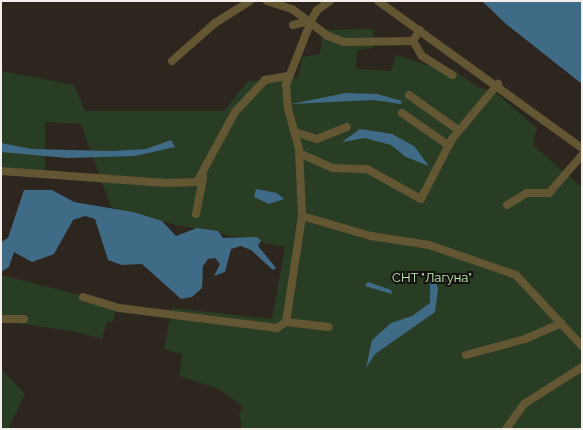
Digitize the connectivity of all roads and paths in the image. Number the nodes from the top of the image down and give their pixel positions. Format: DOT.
graph roads {
  1 [pos="250,1"];
  2 [pos="267,1"];
  3 [pos="330,1"];
  4 [pos="378,1"];
  5 [pos="311,21"];
  6 [pos="293,25"];
  7 [pos="420,30"];
  8 [pos="412,41"];
  9 [pos="172,61"];
  10 [pos="452,75"];
  11 [pos="288,76"];
  12 [pos="498,84"];
  13 [pos="410,95"];
  14 [pos="402,113"];
  15 [pos="347,126"];
  16 [pos="458,130"];
  17 [pos="295,132"];
  18 [pos="448,145"];
  19 [pos="582,148"];
  20 [pos="299,153"];
  21 [pos="582,155"];
  22 [pos="1,171"];
  23 [pos="203,177"];
  24 [pos="507,205"];
  25 [pos="196,214"];
  26 [pos="302,216"];
  27 [pos="83,297"];
  28 [pos="1,319"];
  29 [pos="24,319"];
  30 [pos="286,322"];
  31 [pos="562,323"];
  32 [pos="329,327"];
  33 [pos="582,346"];
  34 [pos="466,355"];
  35 [pos="582,367"];
  36 [pos="506,429"];
  1 -- 9 [label="street"];
  2 -- 5 [label="street"];
  3 -- 5 [label="street"];
  4 -- 7 [label="street"];
  5 -- 6 [label="street"];
  5 -- 8 [label="street"];
  5 -- 11 [label="street"];
  7 -- 8 [label="street"];
  7 -- 12 [label="street"];
  8 -- 10 [label="street"];
  11 -- 17 [label="street"];
  11 -- 23 [label="street"];
  12 -- 16 [label="street"];
  12 -- 19 [label="street"];
  13 -- 16 [label="street"];
  14 -- 18 [label="street"];
  15 -- 17 [label="street"];
  16 -- 18 [label="street"];
  17 -- 20 [label="street"];
  18 -- 20 [label="street"];
  20 -- 26 [label="street"];
  21 -- 24 [label="street"];
  22 -- 23 [label="street"];
  23 -- 25 [label="street"];
  26 -- 30 [label="street"];
  26 -- 31 [label="street"];
  27 -- 30 [label="street"];
  28 -- 29 [label="street"];
  30 -- 32 [label="street"];
  31 -- 33 [label="street"];
  31 -- 34 [label="street"];
  35 -- 36 [label="street"];
}
